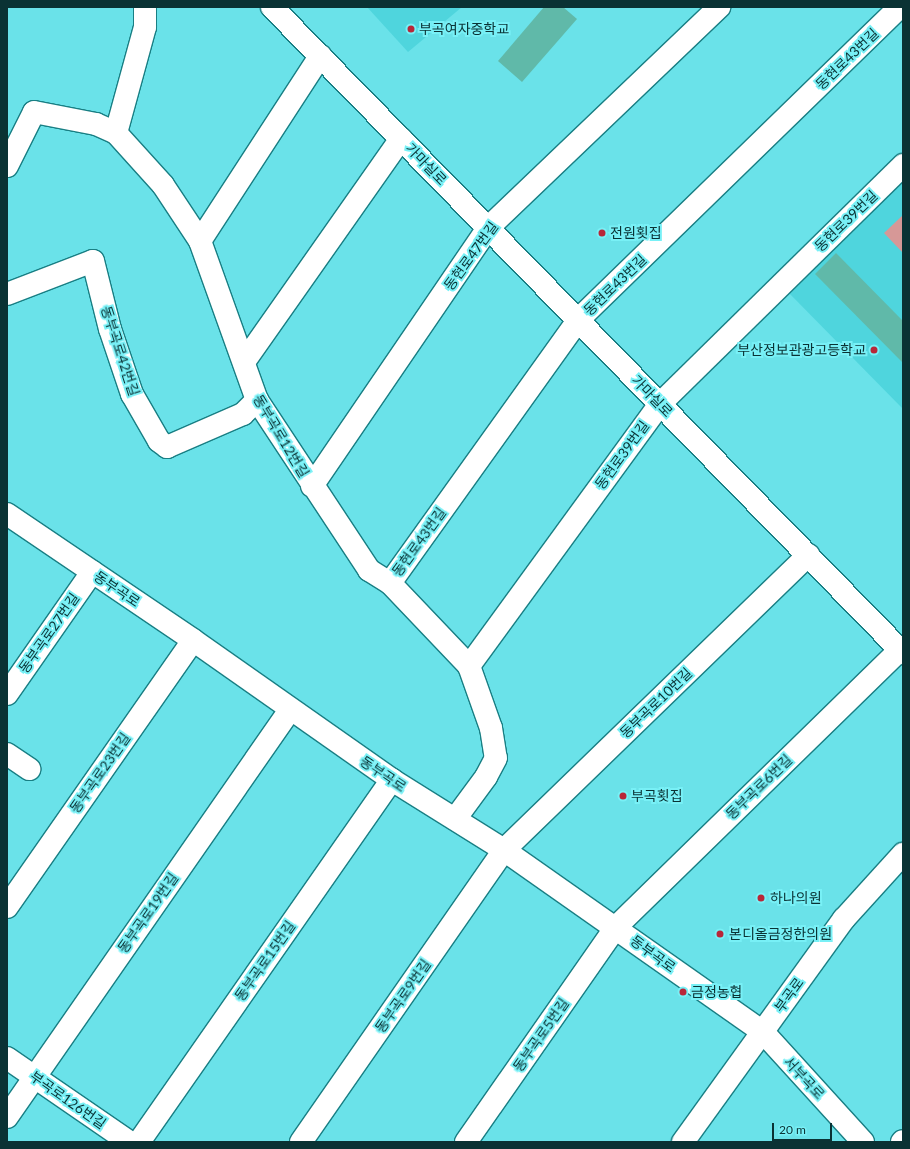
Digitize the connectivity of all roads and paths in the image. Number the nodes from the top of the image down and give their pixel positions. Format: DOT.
graph roads {
  1 [pos="145,7"];
  2 [pos="272,7"];
  3 [pos="719,7"];
  4 [pos="900,7"];
  5 [pos="320,56"];
  6 [pos="116,133"];
  7 [pos="401,139"];
  8 [pos="903,165"];
  9 [pos="7,166"];
  10 [pos="488,228"];
  11 [pos="200,241"];
  12 [pos="7,294"];
  13 [pos="578,320"];
  14 [pos="244,362"];
  15 [pos="257,400"];
  16 [pos="660,404"];
  17 [pos="312,486"];
  18 [pos="7,514"];
  19 [pos="808,556"];
  20 [pos="92,572"];
  21 [pos="390,584"];
  22 [pos="194,640"];
  23 [pos="902,650"];
  24 [pos="469,666"];
  25 [pos="7,694"];
  26 [pos="290,710"];
  27 [pos="7,754"];
  28 [pos="29,769"];
  29 [pos="392,780"];
  30 [pos="455,819"];
  31 [pos="504,850"];
  32 [pos="903,854"];
  33 [pos="7,907"];
  34 [pos="616,927"];
  35 [pos="762,1031"];
  36 [pos="7,1058"];
  37 [pos="35,1077"];
  38 [pos="7,1117"];
  39 [pos="129,1142"];
  40 [pos="139,1142"];
  41 [pos="301,1142"];
  42 [pos="466,1142"];
  43 [pos="683,1142"];
  44 [pos="863,1142"];
  1 -- 6 [label="street"];
  2 -- 5 [label="street, 가마실로"];
  3 -- 10 [label="street, 동현로47번길"];
  4 -- 13 [label="street, 동현로43번길"];
  5 -- 7 [label="street, 가마실로"];
  5 -- 11 [label="street"];
  6 -- 9 [label="street, 동부곡로12번길"];
  6 -- 11 [label="street, 동부곡로12번길"];
  7 -- 10 [label="street, 가마실로"];
  7 -- 14 [label="street, 가마실로"];
  8 -- 16 [label="street, 동현로39번길"];
  10 -- 13 [label="street, 가마실로"];
  10 -- 17 [label="street, 동현로47번길"];
  11 -- 14 [label="street, 동부곡로12번길"];
  12 -- 15 [label="street, 동부곡로42번길"];
  13 -- 16 [label="street, 가마실로"];
  13 -- 21 [label="street, 동현로43번길"];
  14 -- 15 [label="street, 동부곡로12번길"];
  15 -- 17 [label="street, 동부곡로12번길"];
  16 -- 19 [label="street, 가마실로"];
  16 -- 24 [label="street, 동현로39번길"];
  17 -- 21 [label="street, 동부곡로12번길"];
  18 -- 20 [label="street, 동부곡로"];
  19 -- 23 [label="street, 가마실로"];
  19 -- 31 [label="street, 동부곡로10번길"];
  20 -- 22 [label="street, 동부곡로"];
  20 -- 25 [label="street, 동부곡로27번길"];
  21 -- 24 [label="street, 동부곡로12번길"];
  22 -- 26 [label="street, 동부곡로"];
  22 -- 33 [label="street, 동부곡로23번길"];
  23 -- 34 [label="street, 동부곡로6번길"];
  24 -- 30 [label="street, 동부곡로12번길"];
  26 -- 29 [label="street, 동부곡로"];
  26 -- 37 [label="street, 동부곡로19번길"];
  27 -- 28 [label="street"];
  29 -- 30 [label="street, 동부곡로"];
  29 -- 40 [label="street, 동부곡로15번길"];
  30 -- 31 [label="street, 동부곡로"];
  31 -- 34 [label="street, 동부곡로"];
  31 -- 41 [label="street, 동부곡로9번길"];
  32 -- 35 [label="street, 부곡로"];
  34 -- 35 [label="street, 동부곡로"];
  34 -- 42 [label="street, 동부곡로5번길"];
  35 -- 43 [label="street, 부곡로"];
  35 -- 44 [label="street, 서부곡로"];
  36 -- 37 [label="street, 부곡로126번길"];
  37 -- 38 [label="street, 동부곡로19번길"];
  37 -- 39 [label="street, 부곡로126번길"];
}
